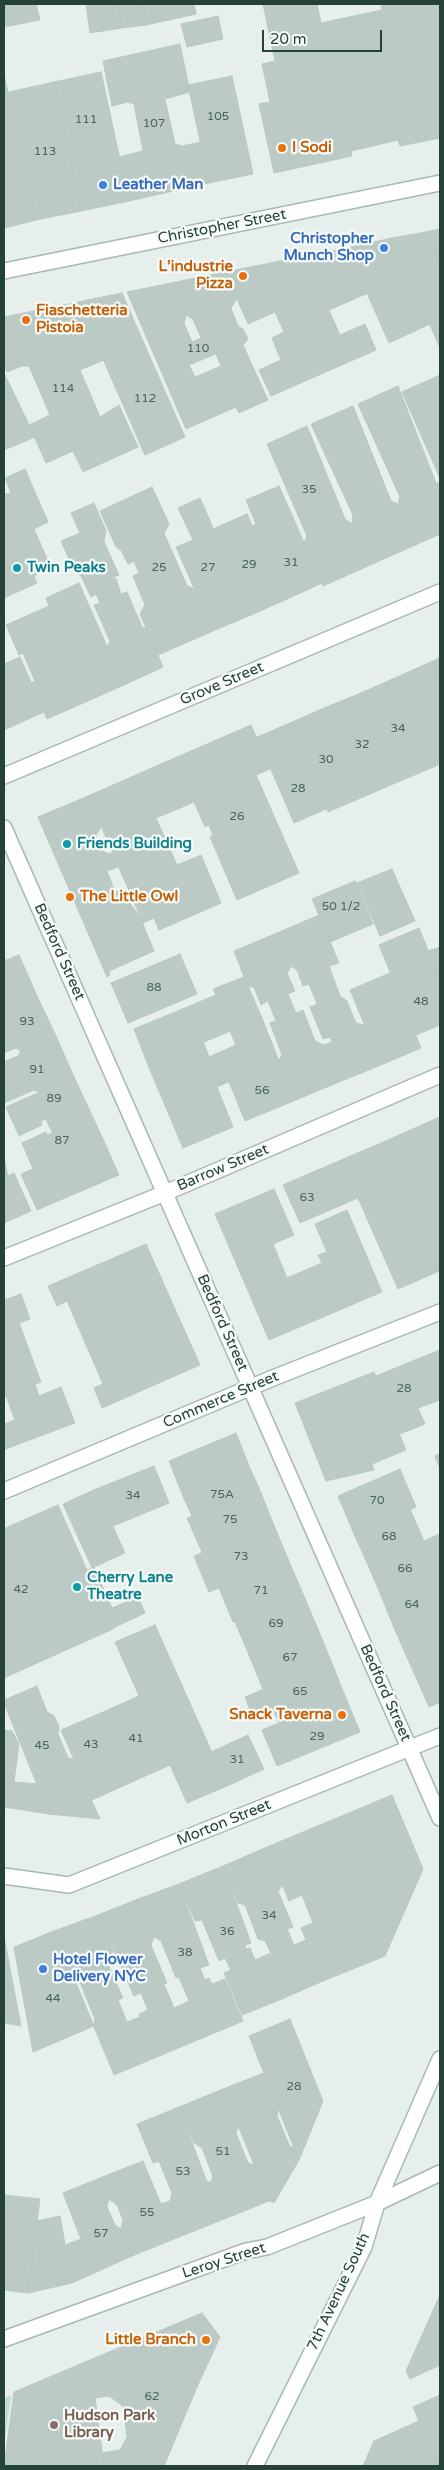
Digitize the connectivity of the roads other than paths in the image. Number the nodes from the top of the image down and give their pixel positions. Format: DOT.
graph roads {
  1 [pos="440,182"];
  2 [pos="4,271"];
  3 [pos="440,592"];
  4 [pos="4,776"];
  5 [pos="4,828"];
  6 [pos="440,1075"];
  7 [pos="165,1193"];
  8 [pos="4,1258"];
  9 [pos="440,1312"];
  10 [pos="250,1388"];
  11 [pos="4,1491"];
  12 [pos="440,1736"];
  13 [pos="409,1748"];
  14 [pos="440,1818"];
  15 [pos="4,1876"];
  16 [pos="440,2059"];
  17 [pos="440,2173"];
  18 [pos="377,2203"];
  19 [pos="4,2339"];
  20 [pos="255,2466"];
  1 -- 2 [label="street, Christopher Street"];
  3 -- 4 [label="street, Grove Street"];
  5 -- 7 [label="street, Bedford Street"];
  6 -- 7 [label="street, Barrow Street"];
  7 -- 8 [label="street, Barrow Street"];
  7 -- 10 [label="street, Bedford Street"];
  9 -- 10 [label="street, Commerce Street"];
  10 -- 11 [label="street, Commerce Street"];
  10 -- 13 [label="street, Bedford Street"];
  12 -- 13 [label="street, Morton Street"];
  13 -- 14 [label="street, Bedford Street"];
  13 -- 15 [label="street, Morton Street"];
  16 -- 18 [label="street, 7th Avenue South"];
  17 -- 18 [label="street, Leroy Street"];
  18 -- 19 [label="street, Leroy Street"];
  18 -- 20 [label="street, 7th Avenue South"];
}
